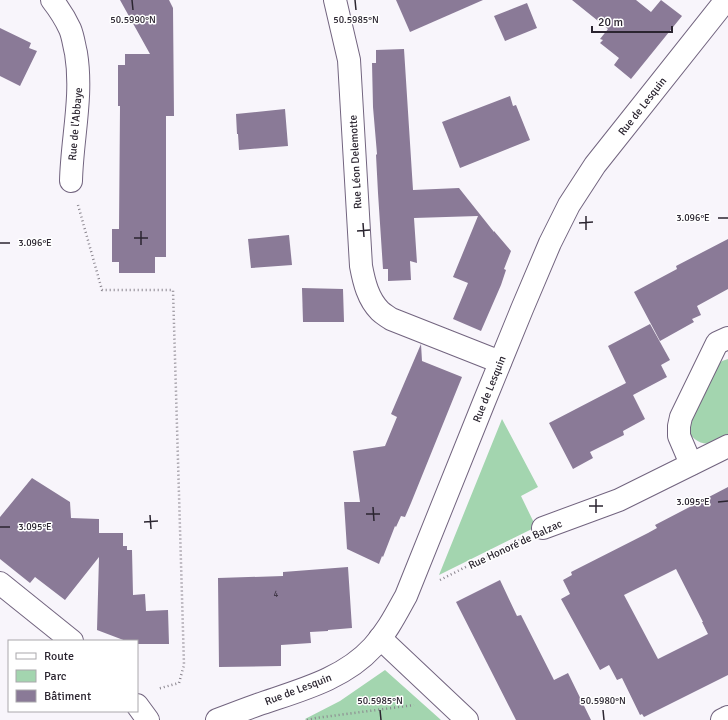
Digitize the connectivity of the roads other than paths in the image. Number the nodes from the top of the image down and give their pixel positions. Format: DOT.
graph roads {
  1 [pos="52,0"];
  2 [pos="335,0"];
  3 [pos="726,0"];
  4 [pos="72,182"];
  5 [pos="728,338"];
  6 [pos="500,362"];
  7 [pos="728,446"];
  8 [pos="691,464"];
  9 [pos="543,528"];
  10 [pos="0,583"];
  11 [pos="380,638"];
  12 [pos="71,640"];
  13 [pos="144,698"];
  14 [pos="728,717"];
  15 [pos="148,720"];
  16 [pos="217,720"];
  17 [pos="467,720"];
  18 [pos="722,720"];
  1 -- 4 [label="street, Rue de l'Abbaye"];
  2 -- 6 [label="street, Rue Léon Delemotte"];
  3 -- 6 [label="street, Rue de Lesquin"];
  5 -- 8 [label="street"];
  6 -- 11 [label="street, Rue de Lesquin"];
  7 -- 8 [label="street, Rue Honoré de Balzac"];
  8 -- 9 [label="street, Rue Honoré de Balzac"];
  10 -- 12 [label="street"];
  11 -- 16 [label="street, Rue de Lesquin"];
  11 -- 17 [label="street"];
  13 -- 15 [label="street"];
  14 -- 18 [label="street"];
}
